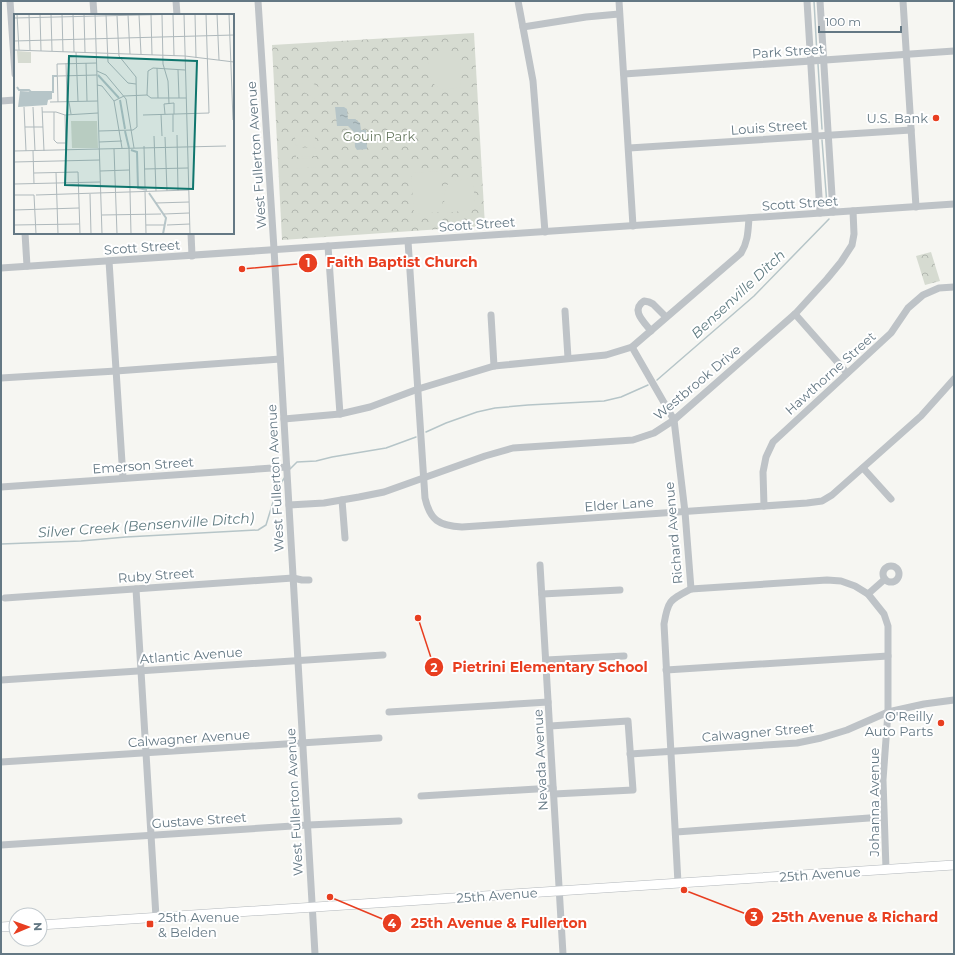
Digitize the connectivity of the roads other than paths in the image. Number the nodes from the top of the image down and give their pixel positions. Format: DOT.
graph roads {
  1 [pos="10,1"];
  2 [pos="93,1"];
  3 [pos="176,1"];
  4 [pos="258,1"];
  5 [pos="518,1"];
  6 [pos="619,1"];
  7 [pos="807,1"];
  8 [pos="820,1"];
  9 [pos="903,1"];
  10 [pos="94,14"];
  11 [pos="177,14"];
  12 [pos="619,14"];
  13 [pos="524,27"];
  14 [pos="954,51"];
  15 [pos="906,54"];
  16 [pos="14,59"];
  17 [pos="824,60"];
  18 [pos="811,61"];
  19 [pos="624,74"];
  20 [pos="14,100"];
  21 [pos="1,101"];
  22 [pos="911,130"];
  23 [pos="829,135"];
  24 [pos="816,136"];
  25 [pos="629,148"];
  26 [pos="954,204"];
  27 [pos="916,207"];
  28 [pos="853,211"];
  29 [pos="833,212"];
  30 [pos="820,213"];
  31 [pos="749,218"];
  32 [pos="633,226"];
  33 [pos="545,232"];
  34 [pos="25,234"];
  35 [pos="190,234"];
  36 [pos="408,241"];
  37 [pos="328,246"];
  38 [pos="274,250"];
  39 [pos="192,256"];
  40 [pos="109,261"];
  41 [pos="27,266"];
  42 [pos="1,268"];
  43 [pos="954,287"];
  44 [pos="565,311"];
  45 [pos="794,314"];
  46 [pos="491,315"];
  47 [pos="666,317"];
  48 [pos="651,331"];
  49 [pos="632,347"];
  50 [pos="280,358"];
  51 [pos="568,358"];
  52 [pos="494,366"];
  53 [pos="116,371"];
  54 [pos="847,373"];
  55 [pos="1,378"];
  56 [pos="954,379"];
  57 [pos="418,389"];
  58 [pos="340,414"];
  59 [pos="284,419"];
  60 [pos="674,420"];
  61 [pos="287,467"];
  62 [pos="863,468"];
  63 [pos="123,478"];
  64 [pos="424,478"];
  65 [pos="1,487"];
  66 [pos="890,499"];
  67 [pos="342,500"];
  68 [pos="289,505"];
  69 [pos="764,506"];
  70 [pos="685,512"];
  71 [pos="345,538"];
  72 [pos="540,565"];
  73 [pos="294,578"];
  74 [pos="885,579"];
  75 [pos="309,580"];
  76 [pos="136,589"];
  77 [pos="691,589"];
  78 [pos="620,590"];
  79 [pos="542,594"];
  80 [pos="868,594"];
  81 [pos="5,598"];
  82 [pos="383,655"];
  83 [pos="624,656"];
  84 [pos="888,656"];
  85 [pos="298,660"];
  86 [pos="546,660"];
  87 [pos="141,670"];
  88 [pos="666,670"];
  89 [pos="1,680"];
  90 [pos="954,700"];
  91 [pos="548,702"];
  92 [pos="389,712"];
  93 [pos="888,712"];
  94 [pos="550,726"];
  95 [pos="379,738"];
  96 [pos="303,742"];
  97 [pos="671,751"];
  98 [pos="146,752"];
  99 [pos="630,754"];
  100 [pos="1,762"];
  101 [pos="553,791"];
  102 [pos="421,796"];
  103 [pos="883,818"];
  104 [pos="399,821"];
  105 [pos="308,825"];
  106 [pos="676,832"];
  107 [pos="151,835"];
  108 [pos="1,845"];
  109 [pos="954,865"];
  110 [pos="886,869"];
  111 [pos="678,883"];
  112 [pos="560,891"];
  113 [pos="312,907"];
  114 [pos="156,917"];
  115 [pos="48,924"];
  116 [pos="315,954"];
  117 [pos="563,954"];
  1 -- 16 [label="street"];
  2 -- 10 [label="street"];
  3 -- 11 [label="street"];
  4 -- 38 [label="street, West Fullerton Avenue"];
  5 -- 13 [label="street"];
  6 -- 12 [label="street"];
  7 -- 18 [label="street"];
  8 -- 17 [label="street"];
  9 -- 15 [label="street"];
  12 -- 13 [label="street"];
  12 -- 19 [label="street"];
  13 -- 33 [label="street"];
  14 -- 15 [label="street, Park Street"];
  15 -- 17 [label="street, Park Street"];
  15 -- 22 [label="street"];
  17 -- 18 [label="street, Park Street"];
  17 -- 23 [label="street"];
  18 -- 19 [label="street, Park Street"];
  18 -- 24 [label="street"];
  19 -- 25 [label="street"];
  20 -- 21 [label="street"];
  22 -- 23 [label="street, Louis Street"];
  22 -- 27 [label="street"];
  23 -- 24 [label="street, Louis Street"];
  23 -- 29 [label="street"];
  24 -- 25 [label="street, Louis Street"];
  24 -- 30 [label="street"];
  25 -- 32 [label="street"];
  26 -- 27 [label="street, Scott Street"];
  27 -- 28 [label="street, Scott Street"];
  28 -- 29 [label="street, Scott Street"];
  28 -- 45 [label="street, Westbrook Drive"];
  29 -- 30 [label="street, Scott Street"];
  30 -- 31 [label="street, Scott Street"];
  31 -- 32 [label="street, Scott Street"];
  31 -- 47 [label="street"];
  32 -- 33 [label="street, Scott Street"];
  33 -- 36 [label="street, Scott Street"];
  34 -- 41 [label="street"];
  35 -- 39 [label="street"];
  36 -- 37 [label="street, Scott Street"];
  36 -- 57 [label="street, Elder Lane"];
  37 -- 38 [label="street, Scott Street"];
  37 -- 58 [label="street"];
  38 -- 39 [label="street, Scott Street"];
  38 -- 50 [label="street, West Fullerton Avenue"];
  39 -- 40 [label="street, Scott Street"];
  40 -- 41 [label="street, Scott Street"];
  40 -- 53 [label="street"];
  41 -- 42 [label="street, Scott Street"];
  43 -- 54 [label="street, Hawthorne Street"];
  44 -- 51 [label="street"];
  45 -- 54 [label="street"];
  45 -- 60 [label="street, Westbrook Drive"];
  46 -- 52 [label="street"];
  47 -- 48 [label="street"];
  47 -- 48 [label="street"];
  48 -- 49 [label="street"];
  49 -- 51 [label="street"];
  49 -- 60 [label="street, Richard Avenue"];
  50 -- 53 [label="street"];
  50 -- 59 [label="street, West Fullerton Avenue"];
  51 -- 52 [label="street"];
  52 -- 57 [label="street"];
  53 -- 55 [label="street"];
  53 -- 63 [label="street"];
  54 -- 69 [label="street, Hawthorne Street"];
  56 -- 62 [label="street, Elder Lane"];
  57 -- 58 [label="street"];
  57 -- 64 [label="street, Elder Lane"];
  58 -- 59 [label="street"];
  59 -- 61 [label="street, West Fullerton Avenue"];
  60 -- 64 [label="street, Westbrook Drive"];
  60 -- 70 [label="street, Richard Avenue"];
  61 -- 63 [label="street, Emerson Street"];
  61 -- 68 [label="street, West Fullerton Avenue"];
  62 -- 66 [label="street"];
  62 -- 69 [label="street, Elder Lane"];
  63 -- 65 [label="street, Emerson Street"];
  64 -- 67 [label="street, Westbrook Drive"];
  64 -- 70 [label="street, Elder Lane"];
  67 -- 68 [label="street, Westbrook Drive"];
  67 -- 71 [label="street"];
  68 -- 73 [label="street, West Fullerton Avenue"];
  69 -- 70 [label="street, Elder Lane"];
  70 -- 77 [label="street, Richard Avenue"];
  72 -- 79 [label="street, Nevada Avenue"];
  73 -- 75 [label="street, Ruby Street"];
  73 -- 76 [label="street, Ruby Street"];
  73 -- 85 [label="street, West Fullerton Avenue"];
  74 -- 80 [label="street"];
  76 -- 81 [label="street, Ruby Street"];
  76 -- 87 [label="street"];
  77 -- 80 [label="street"];
  77 -- 88 [label="street, Richard Avenue"];
  78 -- 79 [label="street"];
  79 -- 86 [label="street, Nevada Avenue"];
  80 -- 84 [label="street, Johanna Avenue"];
  82 -- 85 [label="street, Atlantic Avenue"];
  83 -- 86 [label="street"];
  84 -- 88 [label="street"];
  84 -- 93 [label="street, Johanna Avenue"];
  85 -- 87 [label="street, Atlantic Avenue"];
  85 -- 96 [label="street, West Fullerton Avenue"];
  86 -- 91 [label="street, Nevada Avenue"];
  87 -- 89 [label="street, Atlantic Avenue"];
  87 -- 98 [label="street"];
  88 -- 97 [label="street, Richard Avenue"];
  90 -- 93 [label="street, Calwagner Street"];
  91 -- 92 [label="street"];
  91 -- 94 [label="street, Nevada Avenue"];
  93 -- 97 [label="street, Calwagner Street"];
  93 -- 103 [label="street, Johanna Avenue"];
  94 -- 99 [label="street"];
  94 -- 101 [label="street, Nevada Avenue"];
  95 -- 96 [label="street, Calwagner Avenue"];
  96 -- 98 [label="street, Calwagner Avenue"];
  96 -- 105 [label="street, West Fullerton Avenue"];
  97 -- 99 [label="street, Calwagner Street"];
  97 -- 106 [label="street, Richard Avenue"];
  98 -- 100 [label="street, Calwagner Avenue"];
  98 -- 107 [label="street"];
  99 -- 101 [label="street"];
  101 -- 102 [label="street"];
  101 -- 112 [label="street, Nevada Avenue"];
  103 -- 106 [label="street"];
  103 -- 110 [label="street, Johanna Avenue"];
  104 -- 105 [label="street, Gustave Street"];
  105 -- 107 [label="street, Gustave Street"];
  105 -- 113 [label="street, West Fullerton Avenue"];
  106 -- 111 [label="street, Richard Avenue"];
  107 -- 108 [label="street, Gustave Street"];
  107 -- 114 [label="street"];
  109 -- 110 [label="main road, 25th Avenue"];
  110 -- 111 [label="main road, 25th Avenue"];
  111 -- 112 [label="main road, 25th Avenue"];
  112 -- 113 [label="main road, 25th Avenue"];
  112 -- 117 [label="street, Nevada Avenue"];
  113 -- 114 [label="main road, 25th Avenue"];
  113 -- 116 [label="street, West Fullerton Avenue"];
  114 -- 115 [label="main road, 25th Avenue"];
}
